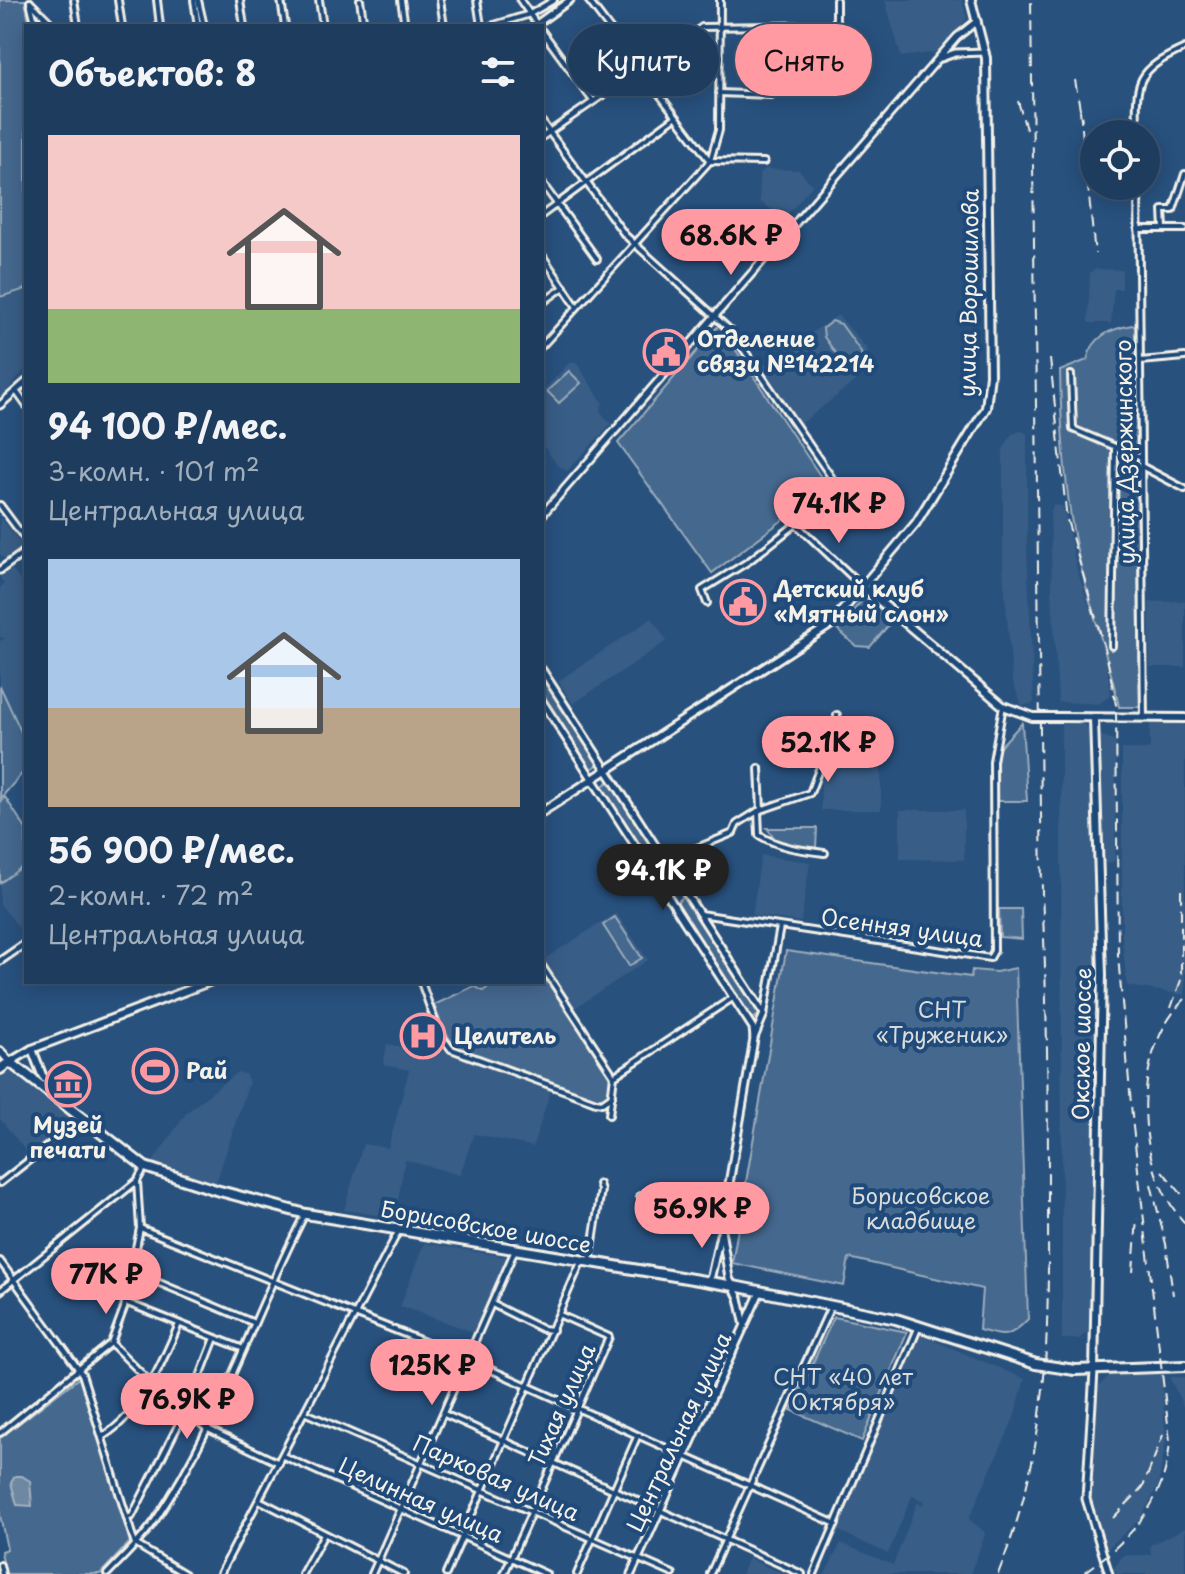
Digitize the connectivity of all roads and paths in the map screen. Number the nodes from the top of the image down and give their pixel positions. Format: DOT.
graph roads {
  1 [pos="74,0"];
  2 [pos="118,0"];
  3 [pos="157,0"];
  4 [pos="196,0"];
  5 [pos="240,0"];
  6 [pos="281,0"];
  7 [pos="319,0"];
  8 [pos="360,0"];
  9 [pos="401,0"];
  10 [pos="440,0"];
  11 [pos="477,0"];
  12 [pos="520,0"];
  13 [pos="554,0"];
  14 [pos="570,0"];
  15 [pos="588,0"];
  16 [pos="720,0"];
  17 [pos="836,0"];
  18 [pos="971,0"];
  19 [pos="30,1"];
  20 [pos="530,14"];
  21 [pos="977,21"];
  22 [pos="36,24"];
  23 [pos="52,24"];
  24 [pos="78,24"];
  25 [pos="122,24"];
  26 [pos="160,24"];
  27 [pos="201,24"];
  28 [pos="244,24"];
  29 [pos="285,24"];
  30 [pos="323,24"];
  31 [pos="364,24"];
  32 [pos="405,24"];
  33 [pos="444,24"];
  34 [pos="481,24"];
  35 [pos="498,24"];
  36 [pos="535,24"];
  37 [pos="537,24"];
  38 [pos="606,24"];
  39 [pos="720,26"];
  40 [pos="544,34"];
  41 [pos="957,37"];
  42 [pos="1185,48"];
  43 [pos="985,52"];
  44 [pos="961,53"];
  45 [pos="940,58"];
  46 [pos="719,93"];
  47 [pos="735,94"];
  48 [pos="600,96"];
  49 [pos="658,96"];
  50 [pos="719,96"];
  51 [pos="593,101"];
  52 [pos="674,118"];
  53 [pos="1138,120"];
  54 [pos="544,125"];
  55 [pos="549,132"];
  56 [pos="544,136"];
  57 [pos="710,161"];
  58 [pos="764,162"];
  59 [pos="1185,174"];
  60 [pos="586,182"];
  61 [pos="544,186"];
  62 [pos="1138,200"];
  63 [pos="557,204"];
  64 [pos="544,214"];
  65 [pos="1138,229"];
  66 [pos="1164,229"];
  67 [pos="1185,229"];
  68 [pos="634,244"];
  69 [pos="544,258"];
  70 [pos="597,259"];
  71 [pos="564,287"];
  72 [pos="544,302"];
  73 [pos="577,307"];
  74 [pos="717,315"];
  75 [pos="544,344"];
  76 [pos="1185,357"];
  77 [pos="1140,361"];
  78 [pos="1071,375"];
  79 [pos="24,384"];
  80 [pos="16,391"];
  81 [pos="24,402"];
  82 [pos="0,405"];
  83 [pos="1115,449"];
  84 [pos="1141,458"];
  85 [pos="1141,466"];
  86 [pos="1185,489"];
  87 [pos="0,505"];
  88 [pos="544,513"];
  89 [pos="796,524"];
  90 [pos="24,537"];
  91 [pos="24,552"];
  92 [pos="0,570"];
  93 [pos="863,587"];
  94 [pos="707,603"];
  95 [pos="1112,646"];
  96 [pos="544,673"];
  97 [pos="544,704"];
  98 [pos="1003,706"];
  99 [pos="837,715"];
  100 [pos="1094,718"];
  101 [pos="1144,718"];
  102 [pos="1185,718"];
  103 [pos="759,768"];
  104 [pos="606,771"];
  105 [pos="593,779"];
  106 [pos="544,811"];
  107 [pos="759,811"];
  108 [pos="825,853"];
  109 [pos="665,861"];
  110 [pos="677,879"];
  111 [pos="664,887"];
  112 [pos="687,895"];
  113 [pos="674,902"];
  114 [pos="700,914"];
  115 [pos="780,927"];
  116 [pos="24,944"];
  117 [pos="0,961"];
  118 [pos="544,969"];
  119 [pos="204,984"];
  120 [pos="422,984"];
  121 [pos="734,997"];
  122 [pos="763,1017"];
  123 [pos="750,1020"];
  124 [pos="754,1039"];
  125 [pos="32,1049"];
  126 [pos="0,1051"];
  127 [pos="10,1062"];
  128 [pos="0,1069"];
  129 [pos="42,1075"];
  130 [pos="614,1076"];
  131 [pos="34,1082"];
  132 [pos="612,1096"];
  133 [pos="62,1104"];
  134 [pos="609,1115"];
  135 [pos="82,1119"];
  136 [pos="145,1167"];
  137 [pos="137,1181"];
  138 [pos="0,1183"];
  139 [pos="599,1184"];
  140 [pos="640,1196"];
  141 [pos="724,1210"];
  142 [pos="306,1214"];
  143 [pos="140,1228"];
  144 [pos="398,1230"];
  145 [pos="721,1230"];
  146 [pos="515,1250"];
  147 [pos="0,1261"];
  148 [pos="585,1263"];
  149 [pos="131,1271"];
  150 [pos="13,1280"];
  151 [pos="270,1281"];
  152 [pos="706,1282"];
  153 [pos="734,1286"];
  154 [pos="0,1291"];
  155 [pos="760,1291"];
  156 [pos="125,1302"];
  157 [pos="492,1304"];
  158 [pos="831,1305"];
  159 [pos="357,1314"];
  160 [pos="560,1315"];
  161 [pos="252,1322"];
  162 [pos="179,1324"];
  163 [pos="920,1325"];
  164 [pos="745,1326"];
  165 [pos="553,1330"];
  166 [pos="215,1338"];
  167 [pos="111,1343"];
  168 [pos="241,1348"];
  169 [pos="467,1359"];
  170 [pos="1185,1366"];
  171 [pos="80,1371"];
  172 [pos="1094,1371"];
  173 [pos="151,1383"];
  174 [pos="529,1388"];
  175 [pos="577,1409"];
  176 [pos="185,1411"];
  177 [pos="306,1413"];
  178 [pos="444,1414"];
  179 [pos="206,1428"];
  180 [pos="0,1433"];
  181 [pos="638,1436"];
  182 [pos="102,1437"];
  183 [pos="505,1442"];
  184 [pos="283,1456"];
  185 [pos="685,1458"];
  186 [pos="279,1463"];
  187 [pos="422,1463"];
  188 [pos="554,1464"];
  189 [pos="749,1486"];
  190 [pos="484,1489"];
  191 [pos="614,1490"];
  192 [pos="259,1500"];
  193 [pos="401,1510"];
  194 [pos="661,1510"];
  195 [pos="533,1511"];
  196 [pos="127,1518"];
  197 [pos="836,1524"];
  198 [pos="325,1534"];
  199 [pos="463,1537"];
  200 [pos="592,1538"];
  201 [pos="725,1540"];
  202 [pos="135,1544"];
  203 [pos="511,1558"];
  204 [pos="638,1559"];
  205 [pos="378,1561"];
  206 [pos="0,1565"];
  207 [pos="2,1574"];
  208 [pos="107,1574"];
  209 [pos="185,1574"];
  210 [pos="220,1574"];
  211 [pos="302,1574"];
  212 [pos="372,1574"];
  213 [pos="404,1574"];
  214 [pos="446,1574"];
  215 [pos="504,1574"];
  216 [pos="546,1574"];
  217 [pos="577,1574"];
  218 [pos="631,1574"];
  219 [pos="673,1574"];
  220 [pos="710,1574"];
  221 [pos="802,1574"];
  222 [pos="814,1574"];
  223 [pos="1109,1574"];
  1 -- 24 [label="street"];
  2 -- 25 [label="street"];
  3 -- 26 [label="street"];
  4 -- 27 [label="street"];
  5 -- 28 [label="street"];
  6 -- 29 [label="street"];
  7 -- 30 [label="street"];
  8 -- 31 [label="street"];
  9 -- 32 [label="street"];
  10 -- 33 [label="street"];
  11 -- 34 [label="street"];
  12 -- 20 [label="street"];
  13 -- 20 [label="street"];
  14 -- 37 [label="street"];
  15 -- 38 [label="street"];
  16 -- 39 [label="street"];
  17 -- 39 [label="street"];
  18 -- 21 [label="main road, улица Ворошилова"];
  19 -- 22 [label="street"];
  19 -- 23 [label="street"];
  20 -- 35 [label="street"];
  20 -- 36 [label="street"];
  21 -- 41 [label="street"];
  21 -- 43 [label="main road, улица Ворошилова"];
  39 -- 46 [label="street"];
  40 -- 51 [label="street"];
  41 -- 44 [label="street"];
  41 -- 45 [label="street"];
  42 -- 53 [label="street"];
  43 -- 44 [label="street"];
  43 -- 93 [label="main road, улица Ворошилова"];
  44 -- 45 [label="street"];
  45 -- 74 [label="street"];
  46 -- 47 [label="street"];
  48 -- 51 [label="street"];
  49 -- 52 [label="street"];
  50 -- 57 [label="street"];
  51 -- 55 [label="street"];
  52 -- 57 [label="street"];
  52 -- 60 [label="street"];
  54 -- 55 [label="street"];
  55 -- 56 [label="street"];
  55 -- 60 [label="street"];
  57 -- 58 [label="street"];
  57 -- 68 [label="street"];
  59 -- 66 [label="street"];
  60 -- 63 [label="street"];
  60 -- 68 [label="street"];
  61 -- 63 [label="street"];
  62 -- 65 [label="street, улица Дзержинского"];
  63 -- 64 [label="street"];
  63 -- 70 [label="street"];
  65 -- 66 [label="street"];
  65 -- 77 [label="street, улица Дзержинского"];
  66 -- 67 [label="street"];
  68 -- 73 [label="street"];
  68 -- 74 [label="street"];
  69 -- 71 [label="street"];
  71 -- 72 [label="street"];
  71 -- 73 [label="street"];
  73 -- 75 [label="street"];
  74 -- 88 [label="street"];
  74 -- 89 [label="street"];
  76 -- 77 [label="street"];
  77 -- 84 [label="street, улица Дзержинского"];
  78 -- 83 [label="street"];
  79 -- 80 [label="street"];
  80 -- 81 [label="street"];
  80 -- 82 [label="street"];
  83 -- 84 [label="street"];
  83 -- 95 [label="street"];
  84 -- 85 [label="street, улица Дзержинского"];
  85 -- 86 [label="street"];
  85 -- 101 [label="street, улица Дзержинского"];
  87 -- 90 [label="street"];
  89 -- 93 [label="street"];
  89 -- 94 [label="street"];
  91 -- 92 [label="street"];
  93 -- 98 [label="main road"];
  93 -- 104 [label="main road, улица Ворошилова"];
  96 -- 104 [label="street"];
  97 -- 105 [label="street, Центральная улица"];
  98 -- 100 [label="main road, bridge"];
  98 -- 115 [label="street, Осенняя улица"];
  99 -- 107 [label="street"];
  100 -- 101 [label="main road"];
  100 -- 172 [label="main road, Окское шоссе"];
  101 -- 102 [label="main road"];
  103 -- 107 [label="street"];
  104 -- 105 [label="main road, улица Ворошилова"];
  104 -- 109 [label="street"];
  105 -- 106 [label="main road, улица Ворошилова"];
  105 -- 111 [label="street, Центральная улица"];
  107 -- 108 [label="street"];
  107 -- 109 [label="street"];
  109 -- 110 [label="street"];
  110 -- 111 [label="street"];
  110 -- 112 [label="street"];
  111 -- 113 [label="street, Центральная улица"];
  112 -- 113 [label="street"];
  112 -- 114 [label="street"];
  113 -- 121 [label="street, Центральная улица"];
  114 -- 115 [label="street, Осенняя улица"];
  114 -- 122 [label="street"];
  115 -- 122 [label="street"];
  116 -- 117 [label="street"];
  118 -- 130 [label="street"];
  119 -- 125 [label="main road"];
  120 -- 132 [label="street"];
  121 -- 123 [label="street, Центральная улица"];
  121 -- 130 [label="street"];
  122 -- 123 [label="street"];
  122 -- 124 [label="street"];
  123 -- 124 [label="street, Центральная улица"];
  124 -- 141 [label="street, Центральная улица"];
  125 -- 127 [label="main road"];
  125 -- 129 [label="main road"];
  126 -- 127 [label="main road"];
  127 -- 128 [label="main road"];
  127 -- 131 [label="main road, Борисовское шоссе"];
  129 -- 131 [label="main road"];
  129 -- 133 [label="main road"];
  130 -- 132 [label="street"];
  131 -- 133 [label="main road, Борисовское шоссе"];
  132 -- 134 [label="street"];
  133 -- 135 [label="main road, Борисовское шоссе"];
  135 -- 136 [label="main road, Борисовское шоссе"];
  135 -- 138 [label="street"];
  136 -- 137 [label="street"];
  136 -- 142 [label="main road, Борисовское шоссе"];
  137 -- 143 [label="street"];
  137 -- 150 [label="street"];
  139 -- 148 [label="street"];
  140 -- 141 [label="street"];
  141 -- 145 [label="street, Центральная улица"];
  142 -- 144 [label="main road, Борисовское шоссе"];
  142 -- 151 [label="street"];
  143 -- 149 [label="street"];
  143 -- 151 [label="street"];
  144 -- 146 [label="main road, Борисовское шоссе"];
  144 -- 159 [label="street"];
  145 -- 152 [label="street"];
  145 -- 153 [label="street, Центральная улица"];
  146 -- 148 [label="main road, Борисовское шоссе"];
  146 -- 157 [label="street"];
  147 -- 150 [label="street"];
  148 -- 152 [label="main road, Борисовское шоссе"];
  148 -- 160 [label="street"];
  149 -- 156 [label="street"];
  149 -- 161 [label="street"];
  150 -- 154 [label="street"];
  150 -- 171 [label="street"];
  151 -- 159 [label="street"];
  151 -- 161 [label="street"];
  152 -- 153 [label="main road, Борисовское шоссе"];
  153 -- 155 [label="main road, Борисовское шоссе"];
  153 -- 164 [label="street, Центральная улица"];
  155 -- 158 [label="main road, Борисовское шоссе"];
  155 -- 164 [label="street"];
  156 -- 162 [label="street"];
  156 -- 167 [label="street"];
  157 -- 165 [label="street"];
  157 -- 169 [label="street"];
  158 -- 163 [label="main road, Борисовское шоссе"];
  158 -- 189 [label="street"];
  159 -- 169 [label="street"];
  159 -- 177 [label="street"];
  160 -- 165 [label="street"];
  160 -- 175 [label="street, Тихая улица"];
  161 -- 168 [label="street"];
  162 -- 166 [label="street"];
  162 -- 173 [label="street"];
  163 -- 172 [label="main road, Борисовское шоссе, bridge"];
  163 -- 197 [label="street"];
  164 -- 185 [label="street, Центральная улица"];
  165 -- 174 [label="street"];
  166 -- 168 [label="street"];
  166 -- 176 [label="street"];
  167 -- 171 [label="street"];
  167 -- 173 [label="street"];
  168 -- 179 [label="street"];
  169 -- 174 [label="street"];
  169 -- 178 [label="street"];
  170 -- 172 [label="main road"];
  171 -- 180 [label="street"];
  171 -- 182 [label="street"];
  172 -- 223 [label="street"];
  173 -- 176 [label="street"];
  173 -- 182 [label="street"];
  174 -- 175 [label="street"];
  174 -- 183 [label="street"];
  175 -- 181 [label="street"];
  175 -- 188 [label="street, Тихая улица"];
  176 -- 179 [label="street"];
  176 -- 196 [label="street"];
  177 -- 184 [label="street"];
  177 -- 187 [label="street, Парковая улица"];
  178 -- 183 [label="street"];
  178 -- 187 [label="street"];
  179 -- 186 [label="street"];
  179 -- 202 [label="street"];
  181 -- 185 [label="street"];
  181 -- 191 [label="street"];
  182 -- 196 [label="street"];
  183 -- 188 [label="street"];
  183 -- 190 [label="street"];
  184 -- 186 [label="street"];
  184 -- 193 [label="street, Целинная улица"];
  185 -- 189 [label="street"];
  185 -- 194 [label="street, Центральная улица"];
  186 -- 192 [label="street"];
  187 -- 190 [label="street, Парковая улица"];
  187 -- 193 [label="street"];
  188 -- 191 [label="street"];
  188 -- 195 [label="street, Тихая улица"];
  189 -- 197 [label="street"];
  189 -- 201 [label="street"];
  190 -- 195 [label="street, Парковая улица"];
  190 -- 199 [label="street"];
  191 -- 194 [label="street"];
  191 -- 200 [label="street"];
  192 -- 198 [label="street"];
  192 -- 210 [label="street"];
  193 -- 199 [label="street, Целинная улица"];
  193 -- 205 [label="street"];
  194 -- 201 [label="street"];
  194 -- 204 [label="street, Центральная улица"];
  195 -- 200 [label="street, Парковая улица"];
  195 -- 203 [label="street, Тихая улица"];
  196 -- 202 [label="street"];
  197 -- 222 [label="street"];
  198 -- 205 [label="street"];
  198 -- 211 [label="street"];
  199 -- 203 [label="street, Целинная улица"];
  199 -- 214 [label="street"];
  200 -- 204 [label="street, Парковая улица"];
  200 -- 217 [label="street"];
  201 -- 220 [label="street"];
  201 -- 221 [label="street"];
  202 -- 208 [label="street"];
  202 -- 209 [label="street"];
  203 -- 215 [label="street, Тихая улица"];
  203 -- 216 [label="street, Целинная улица"];
  204 -- 218 [label="street, Центральная улица"];
  204 -- 219 [label="street, Парковая улица"];
  205 -- 212 [label="street"];
  205 -- 213 [label="street"];
  206 -- 207 [label="street"];
}
